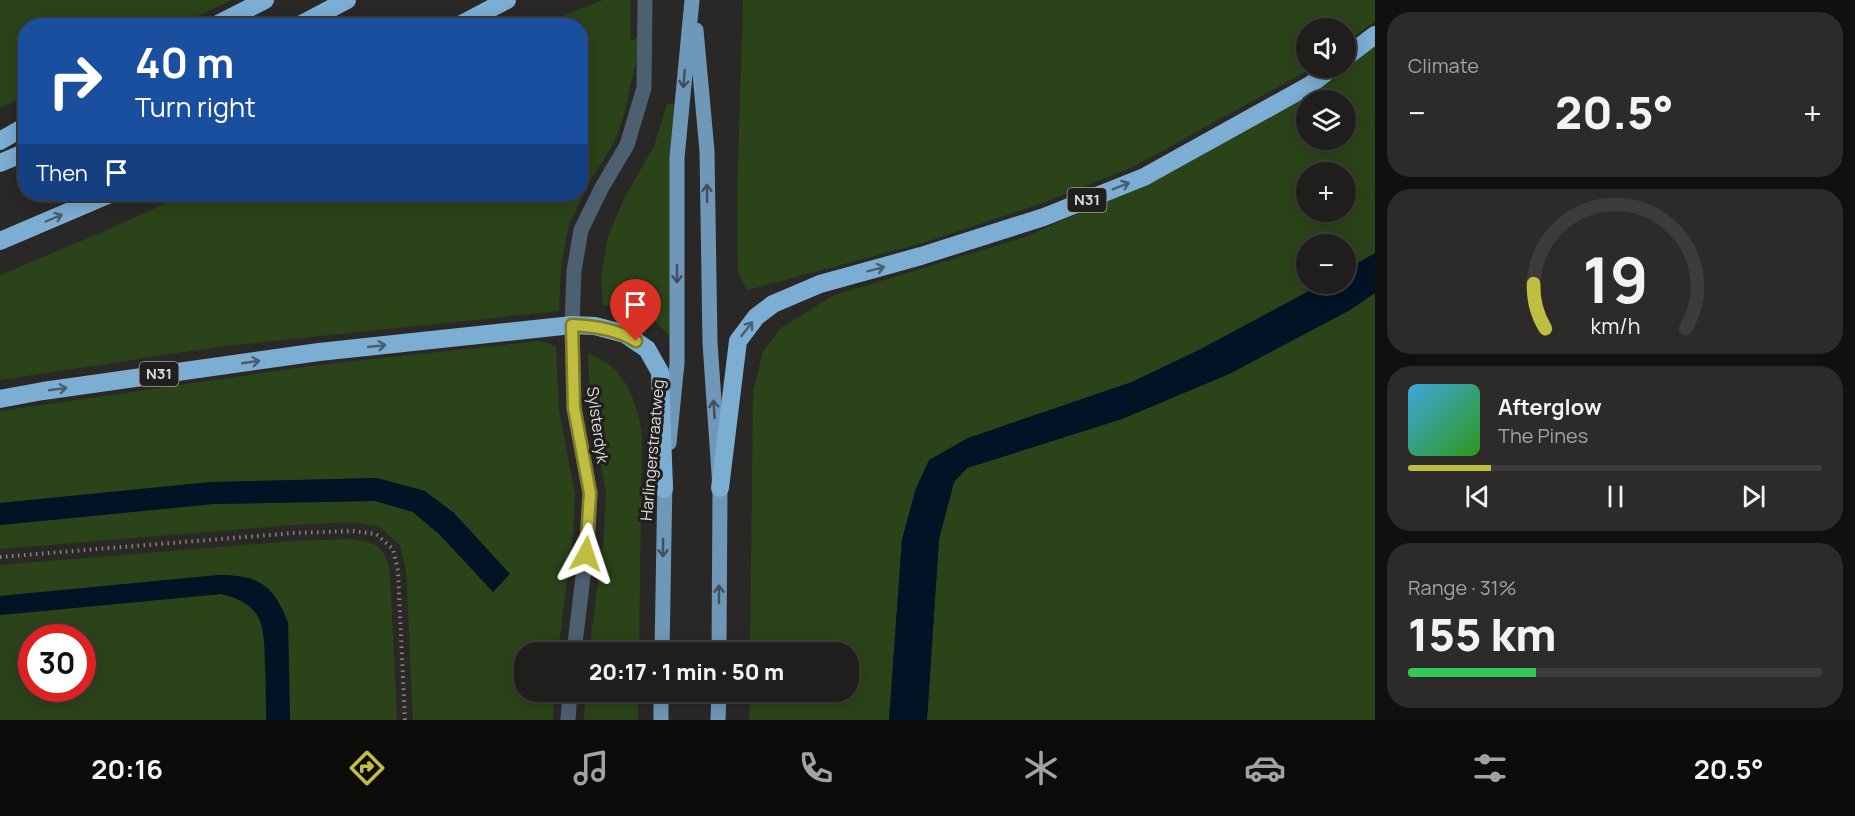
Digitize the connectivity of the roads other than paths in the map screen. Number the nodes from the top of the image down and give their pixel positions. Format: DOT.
graph roads {
  1 [pos="265,0"];
  2 [pos="347,0"];
  3 [pos="507,0"];
  4 [pos="645,0"];
  5 [pos="692,0"];
  6 [pos="230,18"];
  7 [pos="313,18"];
  8 [pos="473,18"];
  9 [pos="1375,35"];
  10 [pos="1356,49"];
  11 [pos="1318,78"];
  12 [pos="18,131"];
  13 [pos="0,141"];
  14 [pos="18,155"];
  15 [pos="0,163"];
  16 [pos="94,201"];
  17 [pos="0,241"];
  18 [pos="572,325"];
  19 [pos="0,399"];
  20 [pos="720,488"];
  21 [pos="664,489"];
  22 [pos="575,642"];
  23 [pos="662,642"];
  24 [pos="719,642"];
  25 [pos="569,702"];
  26 [pos="662,702"];
  27 [pos="719,702"];
  28 [pos="568,720"];
  29 [pos="661,720"];
  30 [pos="718,720"];
  1 -- 6 [label="highway"];
  2 -- 7 [label="highway"];
  3 -- 8 [label="highway"];
  4 -- 18 [label="street, Sylsterdyk"];
  20 -- 5 [label="main road, Harlingerstraatweg, one-way"];
  5 -- 21 [label="main road, Harlingerstraatweg, one-way"];
  9 -- 10 [label="highway"];
  20 -- 11 [label="highway, N31, one-way"];
  12 -- 13 [label="highway"];
  14 -- 15 [label="highway"];
  17 -- 16 [label="highway, one-way"];
  19 -- 18 [label="highway, N31, one-way"];
  18 -- 21 [label="highway, N31"];
  18 -- 22 [label="street, Sylsterdyk"];
  24 -- 20 [label="main road, Harlingerstraatweg, one-way"];
  21 -- 23 [label="main road, Harlingerstraatweg, one-way"];
  25 -- 28 [label="street"];
  26 -- 29 [label="main road"];
  27 -- 30 [label="main road"];
}
